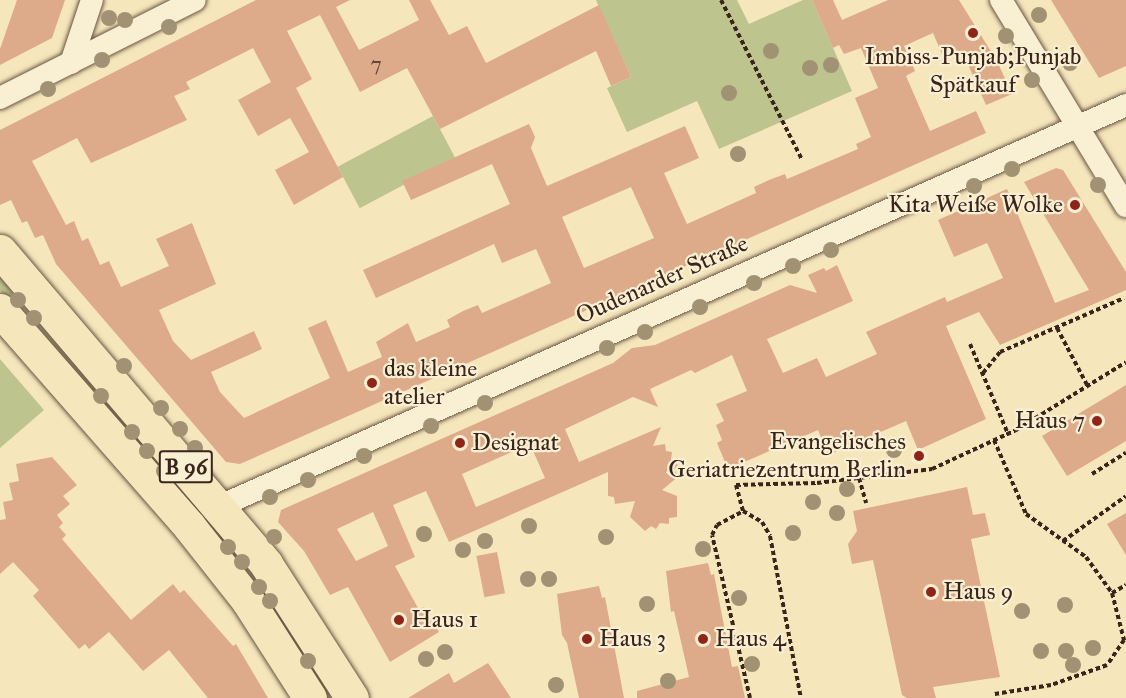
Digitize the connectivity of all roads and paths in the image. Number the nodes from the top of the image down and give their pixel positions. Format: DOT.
graph roads {
  1 [pos="92,0"];
  2 [pos="195,0"];
  3 [pos="721,0"];
  4 [pos="1001,0"];
  5 [pos="160,7"];
  6 [pos="71,63"];
  7 [pos="0,98"];
  8 [pos="1126,105"];
  9 [pos="1077,127"];
  10 [pos="802,160"];
  11 [pos="1126,206"];
  12 [pos="0,251"];
  13 [pos="1124,298"];
  14 [pos="0,310"];
  15 [pos="1057,327"];
  16 [pos="970,344"];
  17 [pos="1126,362"];
  18 [pos="983,374"];
  19 [pos="1087,385"];
  20 [pos="1008,434"];
  21 [pos="994,440"];
  22 [pos="1126,453"];
  23 [pos="1092,474"];
  24 [pos="860,478"];
  25 [pos="1126,496"];
  26 [pos="866,503"];
  27 [pos="220,506"];
  28 [pos="743,511"];
  29 [pos="189,526"];
  30 [pos="1063,541"];
  31 [pos="1126,585"];
  32 [pos="1112,593"];
  33 [pos="994,694"];
  34 [pos="310,698"];
  35 [pos="352,698"];
  36 [pos="750,698"];
  37 [pos="801,698"];
  1 -- 6 [label="street"];
  2 -- 5 [label="street"];
  3 -- 10 [label="path"];
  4 -- 9 [label="street"];
  5 -- 6 [label="street"];
  6 -- 7 [label="street"];
  8 -- 9 [label="street, Oudenarder Straße"];
  9 -- 11 [label="street"];
  9 -- 27 [label="street, Oudenarder Straße"];
  12 -- 27 [label="main road, B 96"];
  13 -- 15 [label="path"];
  14 -- 29 [label="main road, B 96"];
  15 -- 18 [label="path"];
  15 -- 19 [label="path"];
  16 -- 18 [label="path"];
  17 -- 19 [label="path"];
  18 -- 20 [label="path"];
  19 -- 20 [label="path"];
  20 -- 21 [label="path"];
  21 -- 24 [label="path"];
  21 -- 30 [label="path"];
  22 -- 23 [label="path"];
  24 -- 26 [label="path"];
  24 -- 28 [label="path"];
  25 -- 30 [label="path"];
  27 -- 29 [label="main road, B 96"];
  27 -- 35 [label="main road, B 96"];
  28 -- 36 [label="path"];
  28 -- 37 [label="path"];
  29 -- 34 [label="main road, B 96"];
  30 -- 32 [label="path"];
  31 -- 32 [label="path"];
  32 -- 33 [label="path"];
}
